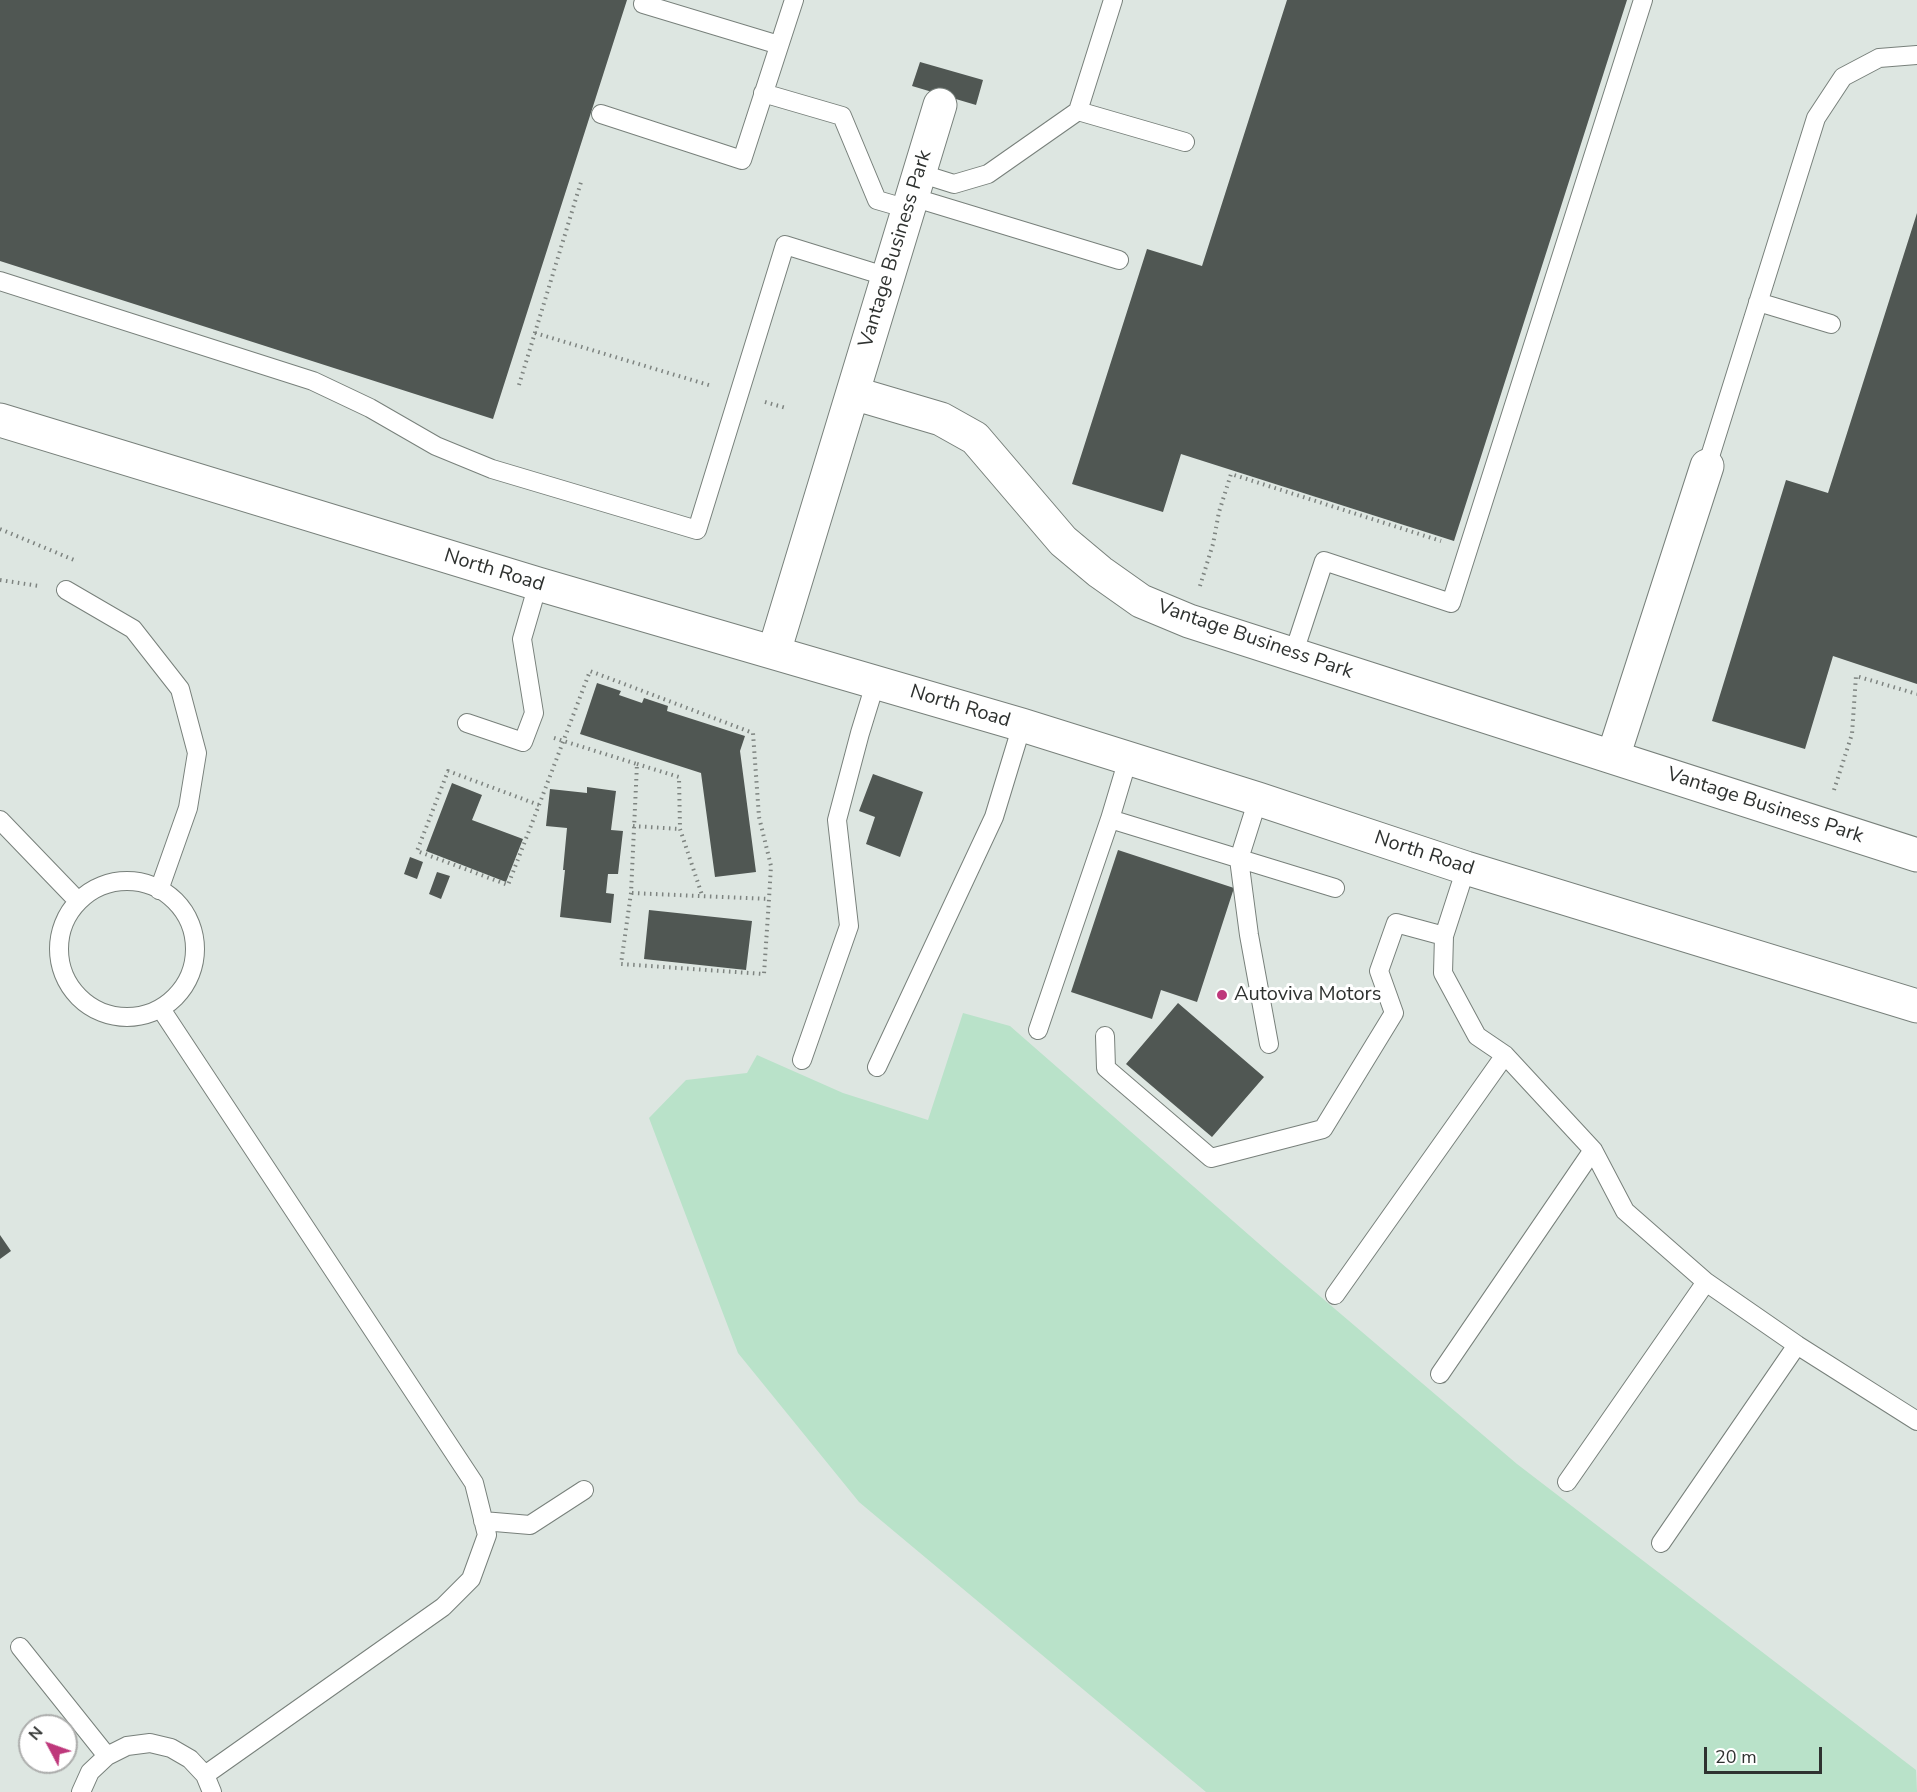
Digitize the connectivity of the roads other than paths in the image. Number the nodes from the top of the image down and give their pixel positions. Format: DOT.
graph roads {
  1 [pos="794,0"];
  2 [pos="1113,0"];
  3 [pos="1643,0"];
  4 [pos="644,4"];
  5 [pos="779,45"];
  6 [pos="1917,55"];
  7 [pos="764,93"];
  8 [pos="940,105"];
  9 [pos="1078,111"];
  10 [pos="601,114"];
  11 [pos="1185,142"];
  12 [pos="913,193"];
  13 [pos="1119,260"];
  14 [pos="888,277"];
  15 [pos="0,281"];
  16 [pos="1758,302"];
  17 [pos="1831,324"];
  18 [pos="853,393"];
  19 [pos="0,420"];
  20 [pos="1707,466"];
  21 [pos="538,584"];
  22 [pos="66,590"];
  23 [pos="774,652"];
  24 [pos="1293,655"];
  25 [pos="876,681"];
  26 [pos="467,723"];
  27 [pos="1022,725"];
  28 [pos="1613,757"];
  29 [pos="1128,759"];
  30 [pos="1258,799"];
  31 [pos="0,819"];
  32 [pos="1110,819"];
  33 [pos="1917,855"];
  34 [pos="1239,859"];
  35 [pos="1466,868"];
  36 [pos="1335,888"];
  37 [pos="159,890"];
  38 [pos="78,901"];
  39 [pos="1444,936"];
  40 [pos="1917,1006"];
  41 [pos="161,1009"];
  42 [pos="1038,1030"];
  43 [pos="1105,1036"];
  44 [pos="1269,1044"];
  45 [pos="1505,1055"];
  46 [pos="802,1060"];
  47 [pos="877,1067"];
  48 [pos="1593,1150"];
  49 [pos="1706,1282"];
  50 [pos="1335,1295"];
  51 [pos="1797,1345"];
  52 [pos="1440,1374"];
  53 [pos="1917,1421"];
  54 [pos="1567,1482"];
  55 [pos="584,1490"];
  56 [pos="483,1521"];
  57 [pos="1661,1543"];
  58 [pos="20,1647"];
  59 [pos="107,1756"];
  60 [pos="205,1775"];
  61 [pos="81,1792"];
  62 [pos="212,1792"];
  1 -- 5 [label="lane"];
  2 -- 9 [label="lane"];
  3 -- 24 [label="lane"];
  4 -- 5 [label="lane"];
  5 -- 7 [label="lane"];
  6 -- 16 [label="lane"];
  7 -- 10 [label="lane"];
  7 -- 12 [label="lane"];
  8 -- 12 [label="street, Vantage Business Park"];
  9 -- 11 [label="lane"];
  9 -- 12 [label="lane"];
  12 -- 13 [label="lane"];
  12 -- 14 [label="street, Vantage Business Park"];
  14 -- 15 [label="lane"];
  14 -- 18 [label="street, Vantage Business Park"];
  16 -- 17 [label="lane"];
  16 -- 20 [label="lane"];
  18 -- 23 [label="street, Vantage Business Park"];
  18 -- 24 [label="street, Vantage Business Park"];
  19 -- 21 [label="street, North Road"];
  20 -- 28 [label="street"];
  21 -- 23 [label="street, North Road"];
  21 -- 26 [label="lane"];
  22 -- 37 [label="lane"];
  23 -- 25 [label="street, North Road"];
  24 -- 28 [label="street, Vantage Business Park"];
  25 -- 27 [label="street, North Road"];
  25 -- 46 [label="lane"];
  27 -- 29 [label="street, North Road"];
  27 -- 47 [label="lane"];
  28 -- 33 [label="street, Vantage Business Park"];
  29 -- 30 [label="street, North Road"];
  29 -- 32 [label="lane"];
  30 -- 34 [label="lane"];
  30 -- 35 [label="street, North Road"];
  31 -- 38 [label="lane"];
  32 -- 34 [label="lane"];
  32 -- 42 [label="lane"];
  34 -- 36 [label="lane"];
  34 -- 44 [label="lane"];
  35 -- 39 [label="lane"];
  35 -- 40 [label="street, North Road"];
  37 -- 38 [label="lane"];
  37 -- 41 [label="lane"];
  38 -- 41 [label="lane"];
  39 -- 43 [label="lane"];
  39 -- 45 [label="lane"];
  41 -- 56 [label="lane"];
  45 -- 48 [label="lane"];
  45 -- 50 [label="lane"];
  48 -- 49 [label="lane"];
  48 -- 52 [label="lane"];
  49 -- 51 [label="lane"];
  49 -- 54 [label="lane"];
  51 -- 53 [label="lane"];
  51 -- 57 [label="lane"];
  55 -- 56 [label="lane"];
  56 -- 60 [label="lane"];
  58 -- 59 [label="lane"];
  59 -- 60 [label="lane"];
  59 -- 61 [label="lane"];
  60 -- 62 [label="lane"];
}
